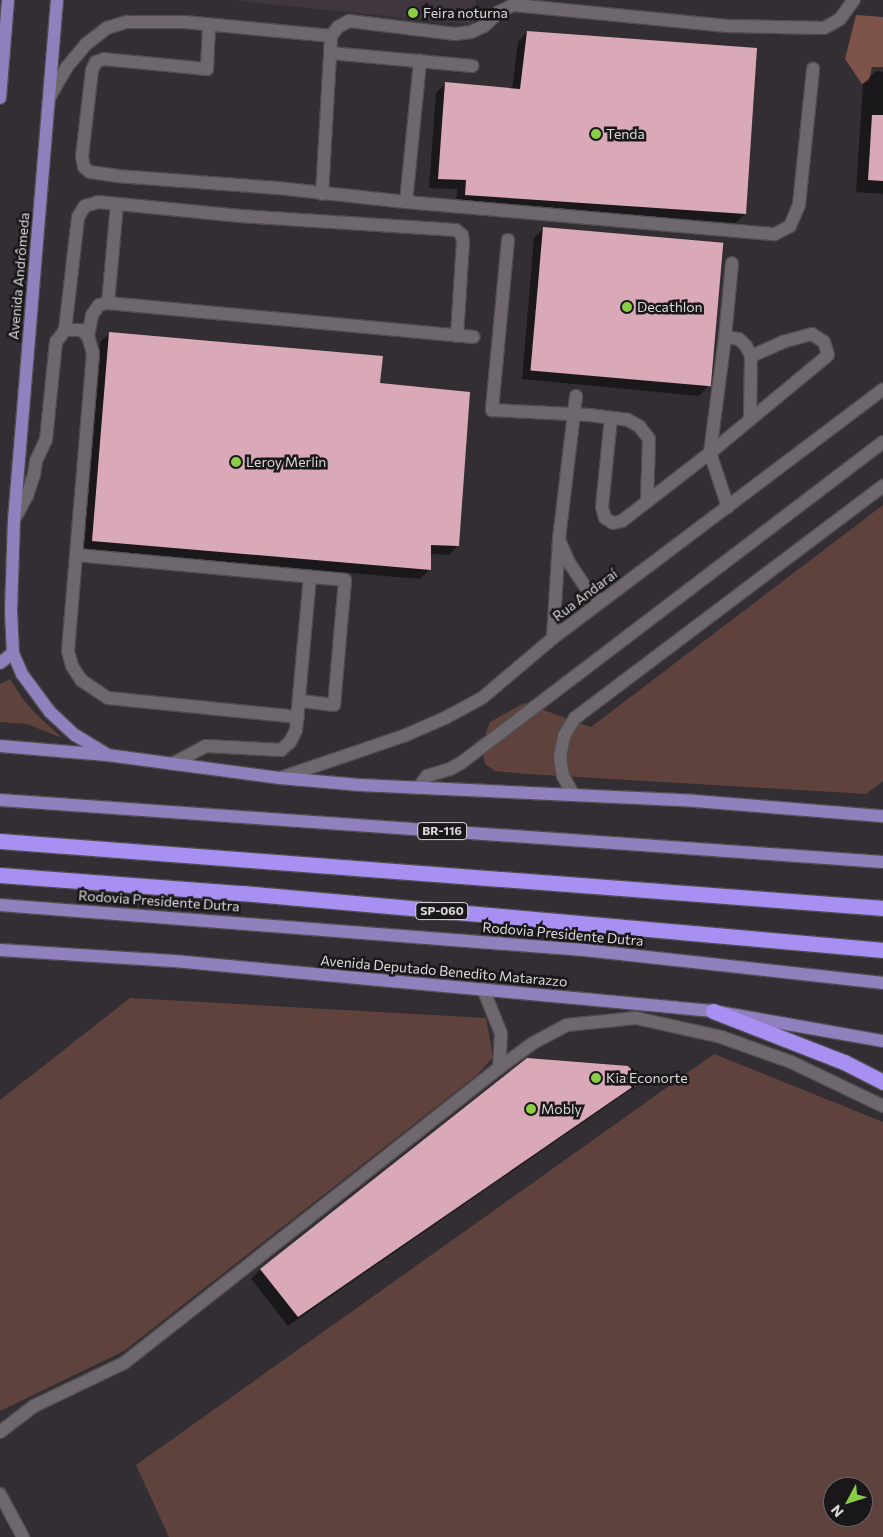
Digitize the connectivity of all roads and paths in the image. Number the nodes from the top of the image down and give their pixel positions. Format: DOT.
graph roads {
  1 [pos="8,0"];
  2 [pos="57,0"];
  3 [pos="854,0"];
  4 [pos="519,3"];
  5 [pos="209,25"];
  6 [pos="331,36"];
  7 [pos="330,53"];
  8 [pos="420,61"];
  9 [pos="472,66"];
  10 [pos="813,69"];
  11 [pos="0,98"];
  12 [pos="49,98"];
  13 [pos="322,194"];
  14 [pos="406,202"];
  15 [pos="117,205"];
  16 [pos="508,240"];
  17 [pos="732,263"];
  18 [pos="108,303"];
  19 [pos="66,330"];
  20 [pos="88,336"];
  21 [pos="457,336"];
  22 [pos="473,337"];
  23 [pos="725,337"];
  24 [pos="751,356"];
  25 [pos="883,389"];
  26 [pos="576,396"];
  27 [pos="575,414"];
  28 [pos="611,418"];
  29 [pos="750,419"];
  30 [pos="883,442"];
  31 [pos="710,453"];
  32 [pos="883,486"];
  33 [pos="647,502"];
  34 [pos="728,507"];
  35 [pos="14,520"];
  36 [pos="559,539"];
  37 [pos="76,555"];
  38 [pos="310,577"];
  39 [pos="602,601"];
  40 [pos="553,638"];
  41 [pos="13,654"];
  42 [pos="0,663"];
  43 [pos="299,701"];
  44 [pos="298,717"];
  45 [pos="0,746"];
  46 [pos="107,755"];
  47 [pos="172,764"];
  48 [pos="280,778"];
  49 [pos="418,788"];
  50 [pos="573,794"];
  51 [pos="0,800"];
  52 [pos="883,816"];
  53 [pos="0,841"];
  54 [pos="883,862"];
  55 [pos="0,875"];
  56 [pos="0,905"];
  57 [pos="883,908"];
  58 [pos="0,948"];
  59 [pos="883,950"];
  60 [pos="883,983"];
  61 [pos="483,989"];
  62 [pos="712,1011"];
  63 [pos="883,1041"];
  64 [pos="499,1068"];
  65 [pos="883,1082"];
  66 [pos="883,1106"];
  67 [pos="0,1432"];
  68 [pos="0,1494"];
  69 [pos="23,1537"];
  1 -- 11 [label="main road"];
  2 -- 12 [label="main road, Avenida Andrômeda"];
  3 -- 4 [label="street"];
  4 -- 6 [label="street"];
  5 -- 6 [label="street"];
  5 -- 12 [label="street"];
  5 -- 13 [label="street"];
  6 -- 7 [label="street"];
  7 -- 8 [label="street"];
  7 -- 13 [label="street"];
  8 -- 9 [label="street"];
  8 -- 14 [label="street"];
  10 -- 14 [label="street"];
  12 -- 35 [label="main road, Avenida Andrômeda"];
  13 -- 14 [label="street"];
  15 -- 18 [label="street"];
  15 -- 19 [label="street"];
  15 -- 21 [label="street"];
  16 -- 27 [label="street"];
  17 -- 23 [label="street"];
  18 -- 20 [label="street"];
  18 -- 21 [label="street"];
  19 -- 20 [label="street"];
  19 -- 35 [label="street"];
  20 -- 37 [label="street"];
  21 -- 22 [label="street"];
  23 -- 24 [label="street"];
  23 -- 31 [label="street"];
  24 -- 29 [label="street"];
  24 -- 29 [label="street"];
  25 -- 34 [label="street, Rua Andaraí"];
  26 -- 27 [label="street"];
  27 -- 28 [label="street"];
  27 -- 36 [label="street"];
  28 -- 33 [label="street"];
  28 -- 33 [label="street"];
  29 -- 31 [label="street"];
  30 -- 49 [label="street"];
  31 -- 33 [label="street"];
  31 -- 34 [label="street"];
  32 -- 50 [label="street"];
  34 -- 39 [label="street, Rua Andaraí"];
  35 -- 41 [label="main road, Avenida Andrômeda"];
  36 -- 39 [label="street"];
  36 -- 40 [label="street"];
  37 -- 38 [label="street"];
  37 -- 44 [label="street"];
  38 -- 43 [label="street"];
  38 -- 43 [label="street"];
  39 -- 40 [label="street, Rua Andaraí"];
  40 -- 48 [label="street, Rua Andaraí"];
  41 -- 42 [label="main road"];
  41 -- 46 [label="main road, Avenida Andrômeda"];
  43 -- 44 [label="street"];
  44 -- 47 [label="street"];
  45 -- 46 [label="main road"];
  46 -- 47 [label="main road"];
  47 -- 48 [label="main road"];
  48 -- 49 [label="main road"];
  49 -- 50 [label="main road"];
  50 -- 52 [label="main road"];
  51 -- 54 [label="main road, BR-116"];
  53 -- 57 [label="highway"];
  55 -- 59 [label="highway, Rodovia Presidente Dutra / SP-060"];
  56 -- 60 [label="main road, Rodovia Presidente Dutra"];
  58 -- 61 [label="main road, Avenida Deputado Benedito Matarazzo"];
  61 -- 62 [label="main road, Avenida Deputado Benedito Matarazzo"];
  61 -- 64 [label="street"];
  62 -- 63 [label="main road, Avenida Deputado Benedito Matarazzo"];
  62 -- 65 [label="highway"];
  64 -- 66 [label="street"];
  64 -- 67 [label="street"];
  68 -- 69 [label="street"];
}
